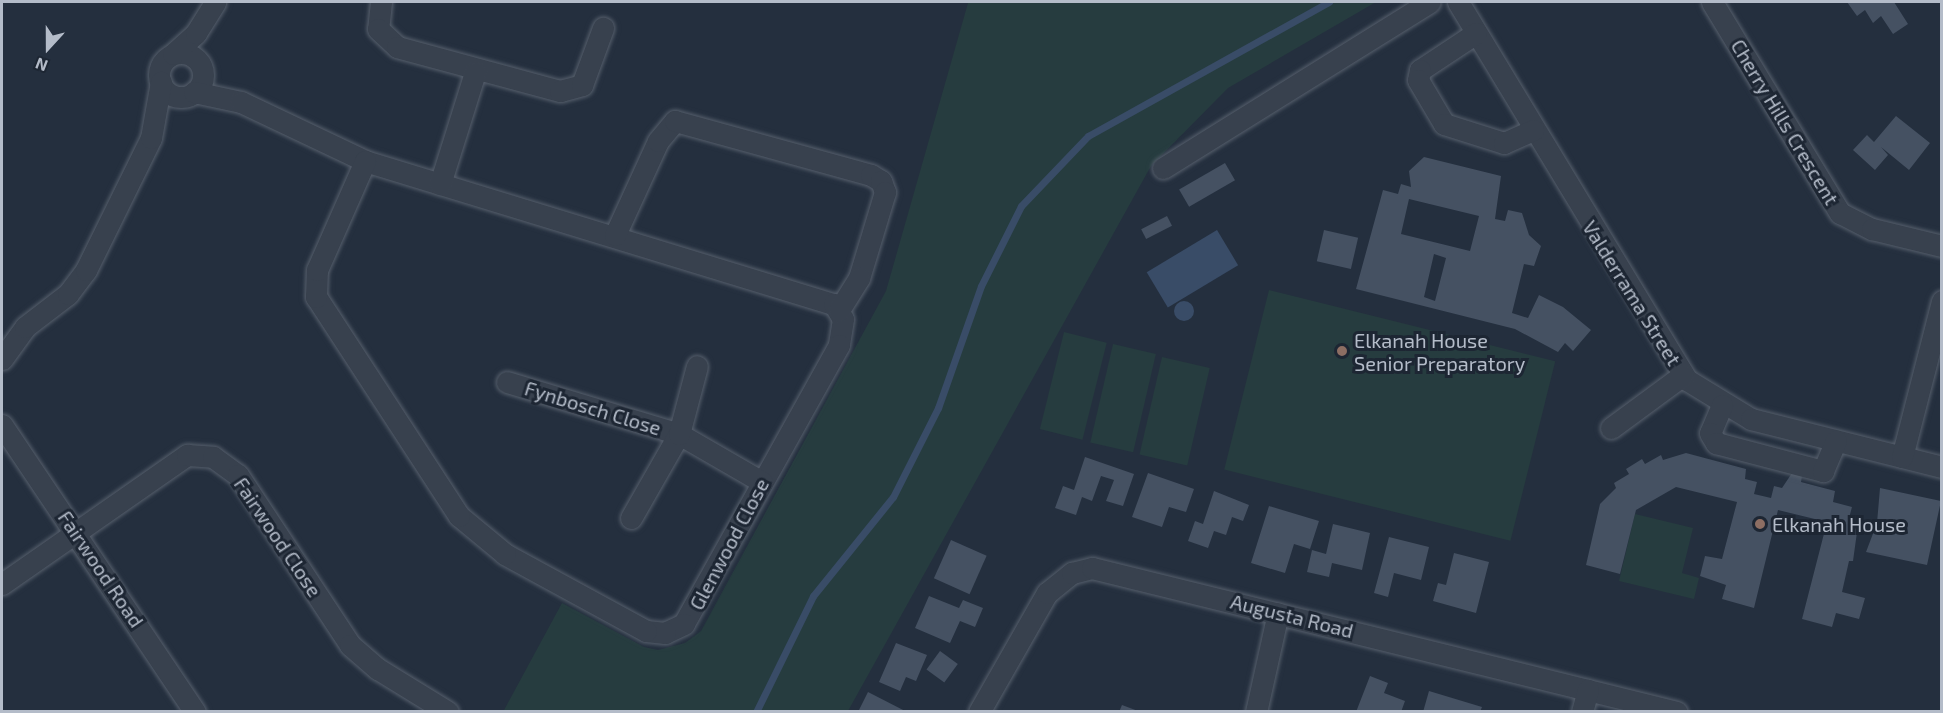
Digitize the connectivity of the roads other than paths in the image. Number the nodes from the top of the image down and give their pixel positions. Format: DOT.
graph roads {
  1 [pos="381,2"];
  2 [pos="1430,2"];
  3 [pos="1458,2"];
  4 [pos="1712,2"];
  5 [pos="213,6"];
  6 [pos="603,28"];
  7 [pos="1476,33"];
  8 [pos="173,54"];
  9 [pos="202,68"];
  10 [pos="475,72"];
  11 [pos="160,82"];
  12 [pos="192,93"];
  13 [pos="241,102"];
  14 [pos="1533,130"];
  15 [pos="151,138"];
  16 [pos="365,160"];
  17 [pos="1163,168"];
  18 [pos="441,184"];
  19 [pos="615,235"];
  20 [pos="1941,246"];
  21 [pos="1941,301"];
  22 [pos="839,310"];
  23 [pos="24,327"];
  24 [pos="2,337"];
  25 [pos="2,359"];
  26 [pos="697,366"];
  27 [pos="1683,375"];
  28 [pos="507,382"];
  29 [pos="1722,405"];
  30 [pos="3,424"];
  31 [pos="1611,428"];
  32 [pos="678,434"];
  33 [pos="1836,441"];
  34 [pos="1902,458"];
  35 [pos="1941,467"];
  36 [pos="762,482"];
  37 [pos="631,518"];
  38 [pos="78,532"];
  39 [pos="2,584"];
  40 [pos="1278,613"];
  41 [pos="1588,690"];
  42 [pos="195,711"];
  43 [pos="448,711"];
  44 [pos="979,711"];
  45 [pos="1256,711"];
  46 [pos="1582,711"];
  47 [pos="1677,711"];
  1 -- 10 [label="street"];
  2 -- 17 [label="street"];
  3 -- 7 [label="street, Valderrama Street"];
  4 -- 20 [label="street, Cherry Hills Crescent"];
  5 -- 8 [label="street"];
  5 -- 9 [label="street"];
  6 -- 10 [label="street"];
  7 -- 14 [label="street, Valderrama Street"];
  7 -- 14 [label="street"];
  8 -- 9 [label="street"];
  8 -- 11 [label="street"];
  9 -- 12 [label="street"];
  9 -- 13 [label="street"];
  10 -- 18 [label="street"];
  11 -- 12 [label="street"];
  11 -- 15 [label="street"];
  12 -- 13 [label="street"];
  12 -- 15 [label="street"];
  13 -- 16 [label="street"];
  14 -- 27 [label="street, Valderrama Street"];
  15 -- 23 [label="street"];
  16 -- 18 [label="street"];
  16 -- 36 [label="street, Glenwood Close"];
  18 -- 19 [label="street"];
  19 -- 22 [label="street"];
  19 -- 22 [label="street"];
  21 -- 34 [label="street"];
  22 -- 36 [label="street, Glenwood Close"];
  23 -- 24 [label="street"];
  23 -- 25 [label="street"];
  26 -- 32 [label="street, Fynbosch Close"];
  27 -- 29 [label="street, Valderrama Street"];
  27 -- 31 [label="street"];
  28 -- 32 [label="street, Fynbosch Close"];
  29 -- 33 [label="street, Valderrama Street"];
  29 -- 33 [label="street"];
  30 -- 38 [label="street, Fairwood Road"];
  32 -- 36 [label="street, Fynbosch Close"];
  32 -- 37 [label="street, Fynbosch Close"];
  33 -- 34 [label="street, Valderrama Street"];
  34 -- 35 [label="street, Valderrama Street"];
  38 -- 39 [label="street, Fairwood Close"];
  38 -- 42 [label="street, Fairwood Road"];
  38 -- 43 [label="street, Fairwood Close"];
  40 -- 41 [label="street, Augusta Road"];
  40 -- 44 [label="street, Augusta Road"];
  40 -- 45 [label="street"];
  41 -- 46 [label="street"];
  41 -- 47 [label="street, Augusta Road"];
}
